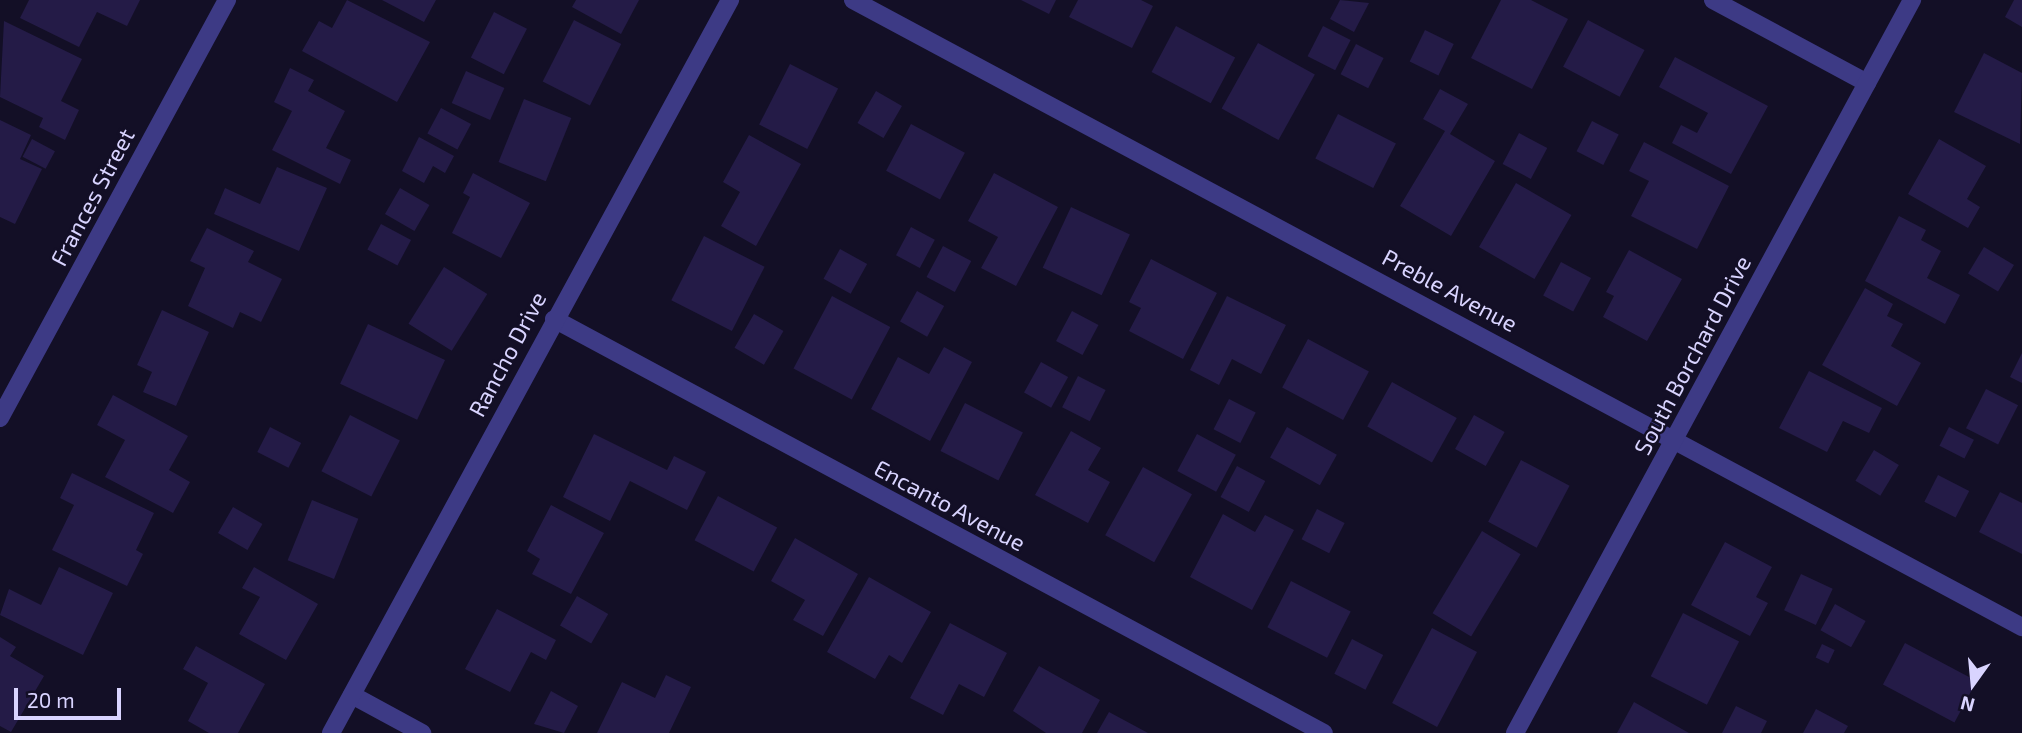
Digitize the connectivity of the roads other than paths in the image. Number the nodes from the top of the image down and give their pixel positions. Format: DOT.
graph roads {
  1 [pos="227,0"];
  2 [pos="730,0"];
  3 [pos="853,0"];
  4 [pos="1713,0"];
  5 [pos="1912,0"];
  6 [pos="1867,83"];
  7 [pos="554,319"];
  8 [pos="0,418"];
  9 [pos="1675,438"];
  10 [pos="2022,627"];
  11 [pos="352,695"];
  12 [pos="331,733"];
  13 [pos="422,733"];
  14 [pos="1324,733"];
  15 [pos="1515,733"];
  1 -- 8 [label="street, Frances Street"];
  2 -- 7 [label="street, Rancho Drive"];
  3 -- 9 [label="street, Preble Avenue"];
  4 -- 6 [label="street"];
  5 -- 6 [label="street, South Borchard Drive"];
  6 -- 9 [label="street, South Borchard Drive"];
  7 -- 11 [label="street, Rancho Drive"];
  7 -- 14 [label="street, Encanto Avenue"];
  9 -- 10 [label="street, Preble Avenue"];
  9 -- 15 [label="street, South Borchard Drive"];
  11 -- 12 [label="street, Rancho Drive"];
  11 -- 13 [label="street"];
}
